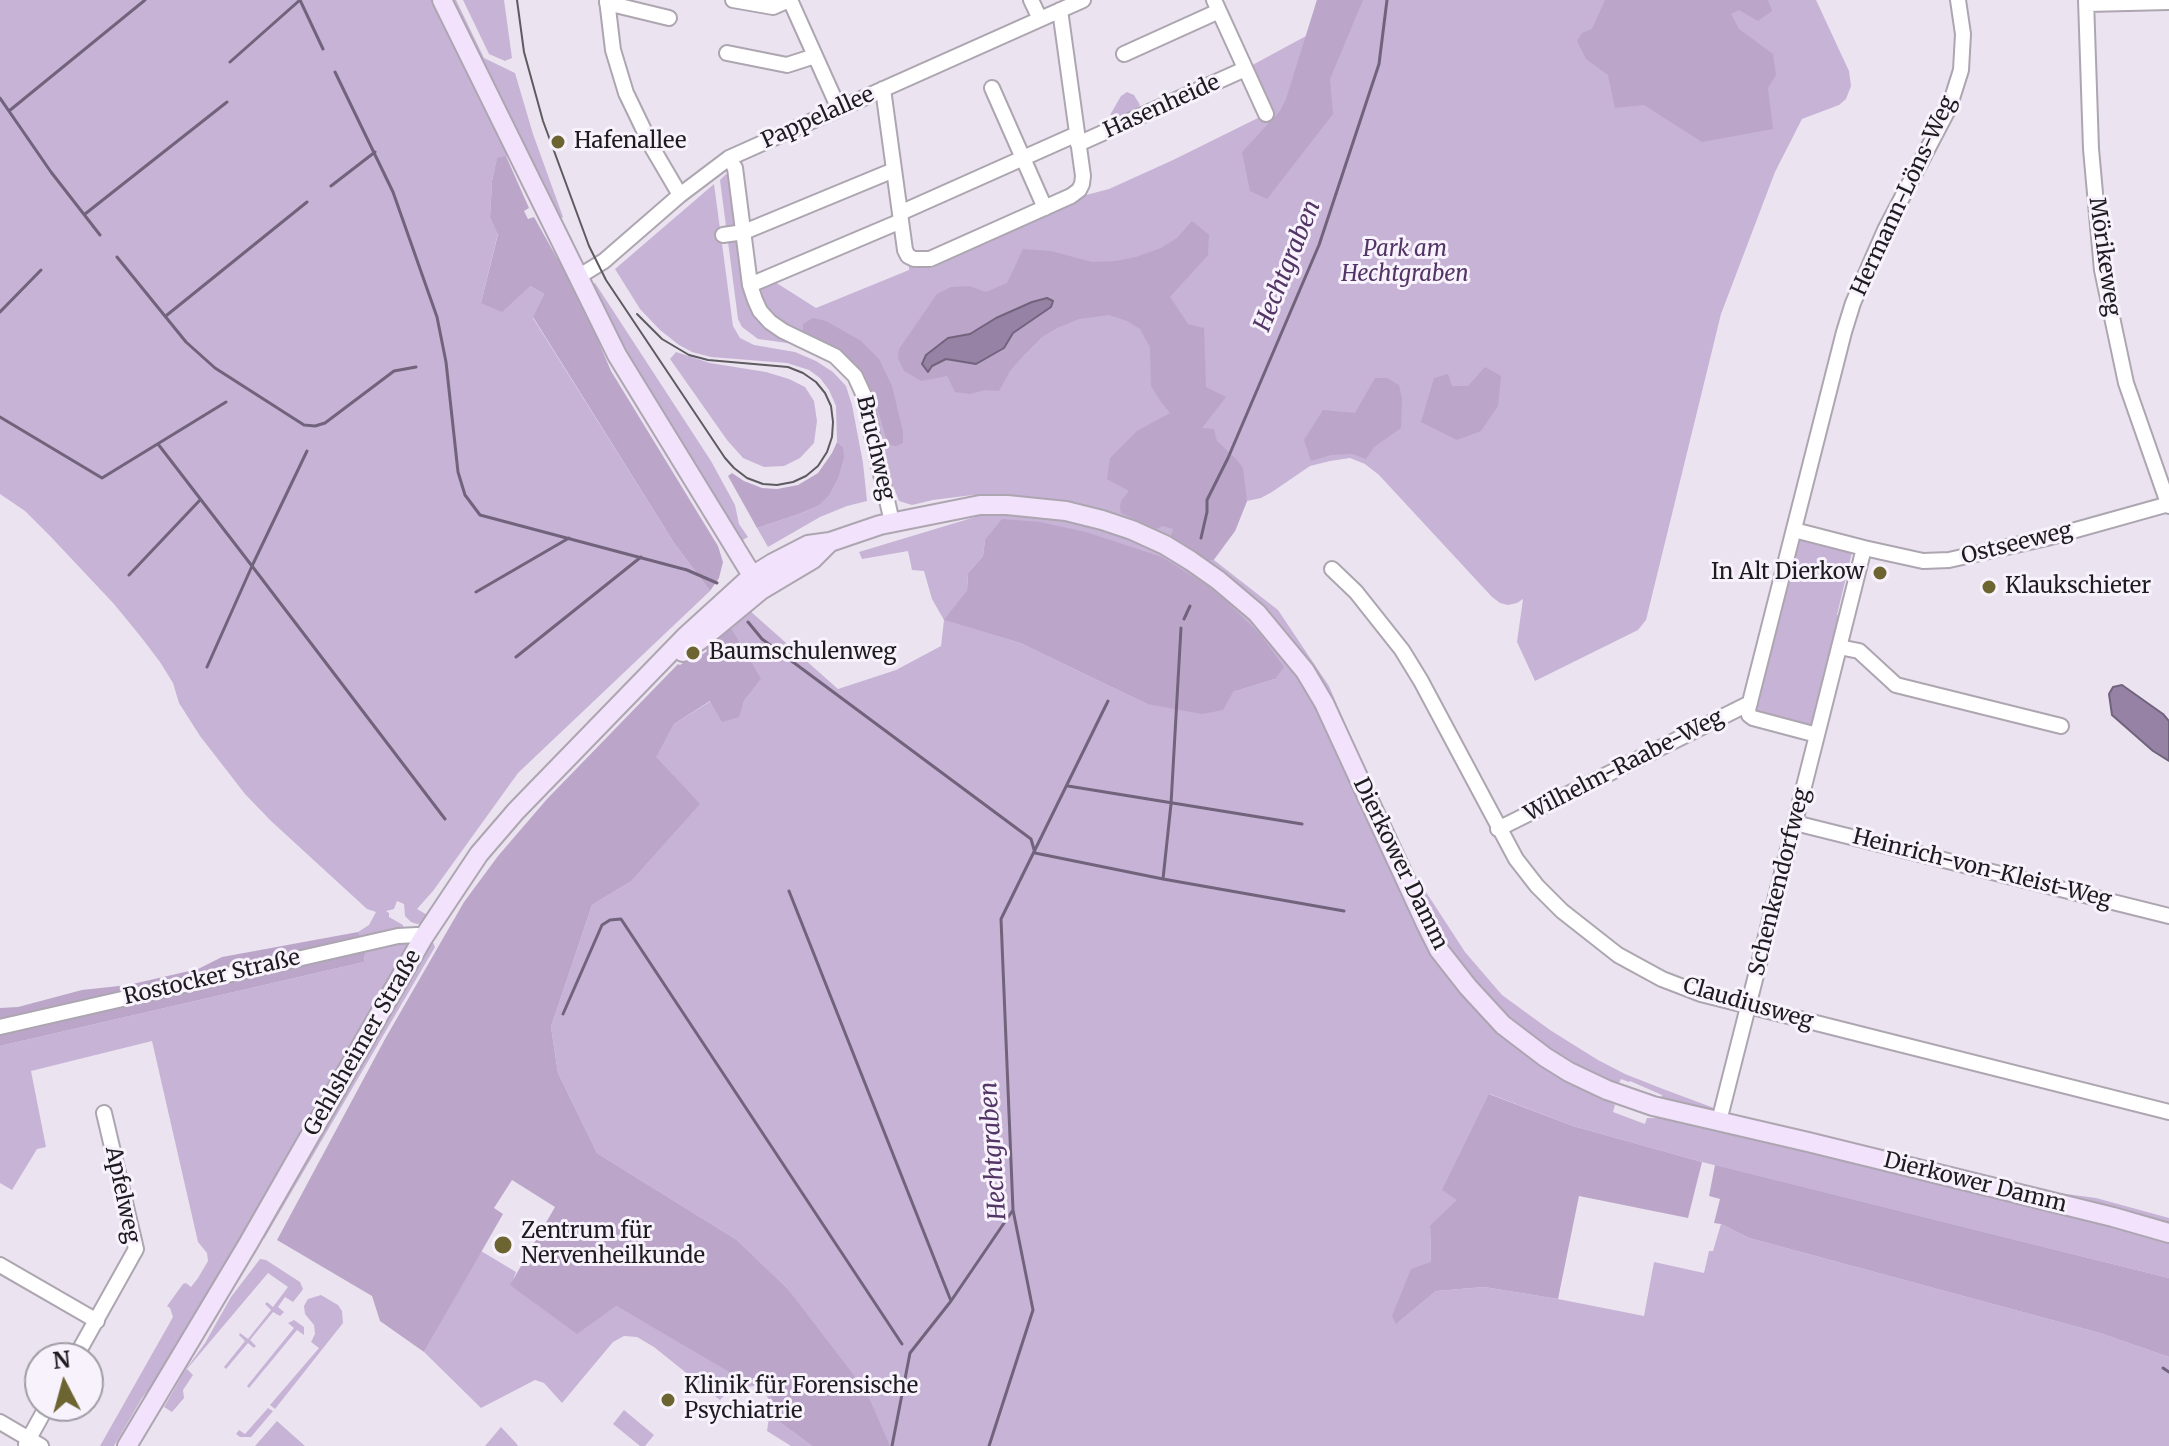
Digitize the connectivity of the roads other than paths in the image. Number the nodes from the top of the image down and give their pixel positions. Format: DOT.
graph roads {
  1 [pos="442,0"];
  2 [pos="733,0"];
  3 [pos="790,0"];
  4 [pos="1031,0"];
  5 [pos="1083,0"];
  6 [pos="1958,0"];
  7 [pos="607,2"];
  8 [pos="2086,2"];
  9 [pos="2169,2"];
  10 [pos="1216,6"];
  11 [pos="1060,10"];
  12 [pos="669,18"];
  13 [pos="1040,19"];
  14 [pos="727,53"];
  15 [pos="1124,54"];
  16 [pos="815,56"];
  17 [pos="1245,69"];
  18 [pos="992,88"];
  19 [pos="883,89"];
  20 [pos="839,109"];
  21 [pos="1266,114"];
  22 [pos="1078,139"];
  23 [pos="729,158"];
  24 [pos="1022,159"];
  25 [pos="894,170"];
  26 [pos="680,195"];
  27 [pos="1045,208"];
  28 [pos="901,217"];
  29 [pos="744,232"];
  30 [pos="723,235"];
  31 [pos="578,277"];
  32 [pos="750,285"];
  33 [pos="2169,504"];
  34 [pos="892,522"];
  35 [pos="1794,530"];
  36 [pos="1864,548"];
  37 [pos="1332,569"];
  38 [pos="756,583"];
  39 [pos="1839,647"];
  40 [pos="1750,703"];
  41 [pos="2061,726"];
  42 [pos="1817,735"];
  43 [pos="1795,823"];
  44 [pos="1498,829"];
  45 [pos="2169,916"];
  46 [pos="417,936"];
  47 [pos="1749,1007"];
  48 [pos="0,1027"];
  49 [pos="2169,1112"];
  50 [pos="104,1113"];
  51 [pos="1719,1121"];
  52 [pos="2169,1233"];
  53 [pos="0,1265"];
  54 [pos="97,1321"];
  55 [pos="85,1342"];
  56 [pos="0,1422"];
  57 [pos="40,1422"];
  58 [pos="31,1443"];
  59 [pos="127,1446"];
  1 -- 31 [label="street"];
  2 -- 3 [label="street"];
  3 -- 16 [label="street"];
  4 -- 13 [label="street"];
  5 -- 11 [label="street, Pappelallee"];
  6 -- 35 [label="street, Hermann-Löns-Weg"];
  7 -- 12 [label="street"];
  7 -- 26 [label="street"];
  8 -- 9 [label="street"];
  8 -- 33 [label="street, Mörikeweg"];
  10 -- 15 [label="street"];
  10 -- 17 [label="street"];
  11 -- 13 [label="street, Pappelallee"];
  11 -- 22 [label="street"];
  13 -- 19 [label="street, Pappelallee"];
  14 -- 16 [label="street"];
  16 -- 20 [label="street"];
  17 -- 21 [label="street"];
  17 -- 22 [label="street, Hasenheide"];
  18 -- 24 [label="street"];
  19 -- 20 [label="street, Pappelallee"];
  19 -- 25 [label="street"];
  20 -- 23 [label="street, Pappelallee"];
  22 -- 24 [label="street, Hasenheide"];
  22 -- 27 [label="street"];
  23 -- 26 [label="street, Pappelallee"];
  23 -- 29 [label="street, Bruchweg"];
  24 -- 27 [label="street"];
  24 -- 28 [label="street, Hasenheide"];
  25 -- 28 [label="street"];
  25 -- 29 [label="street"];
  26 -- 31 [label="street, Pappelallee"];
  27 -- 28 [label="street"];
  28 -- 32 [label="street"];
  29 -- 30 [label="street"];
  29 -- 32 [label="street, Bruchweg"];
  31 -- 38 [label="street"];
  32 -- 34 [label="street, Bruchweg"];
  33 -- 36 [label="street, Ostseeweg"];
  34 -- 38 [label="street, Dierkower Damm"];
  34 -- 51 [label="street, Dierkower Damm"];
  35 -- 36 [label="street, Ostseeweg"];
  35 -- 40 [label="street, Hermann-Löns-Weg"];
  36 -- 39 [label="street, Schenkendorfweg"];
  37 -- 44 [label="street, Claudiusweg"];
  38 -- 46 [label="street, Gehlsheimer Straße"];
  39 -- 41 [label="street"];
  39 -- 42 [label="street, Schenkendorfweg"];
  40 -- 42 [label="street"];
  40 -- 44 [label="street, Wilhelm-Raabe-Weg"];
  42 -- 43 [label="street, Schenkendorfweg"];
  43 -- 45 [label="street, Heinrich-von-Kleist-Weg"];
  43 -- 47 [label="street, Schenkendorfweg"];
  44 -- 47 [label="street, Claudiusweg"];
  46 -- 48 [label="street, Rostocker Straße"];
  46 -- 59 [label="street, Gehlsheimer Straße"];
  47 -- 49 [label="street, Claudiusweg"];
  47 -- 51 [label="street, Schenkendorfweg"];
  50 -- 54 [label="street, Apfelweg"];
  51 -- 52 [label="street, Dierkower Damm"];
  53 -- 54 [label="street"];
  54 -- 55 [label="street, Apfelweg"];
  56 -- 58 [label="street"];
  57 -- 58 [label="street"];
}
